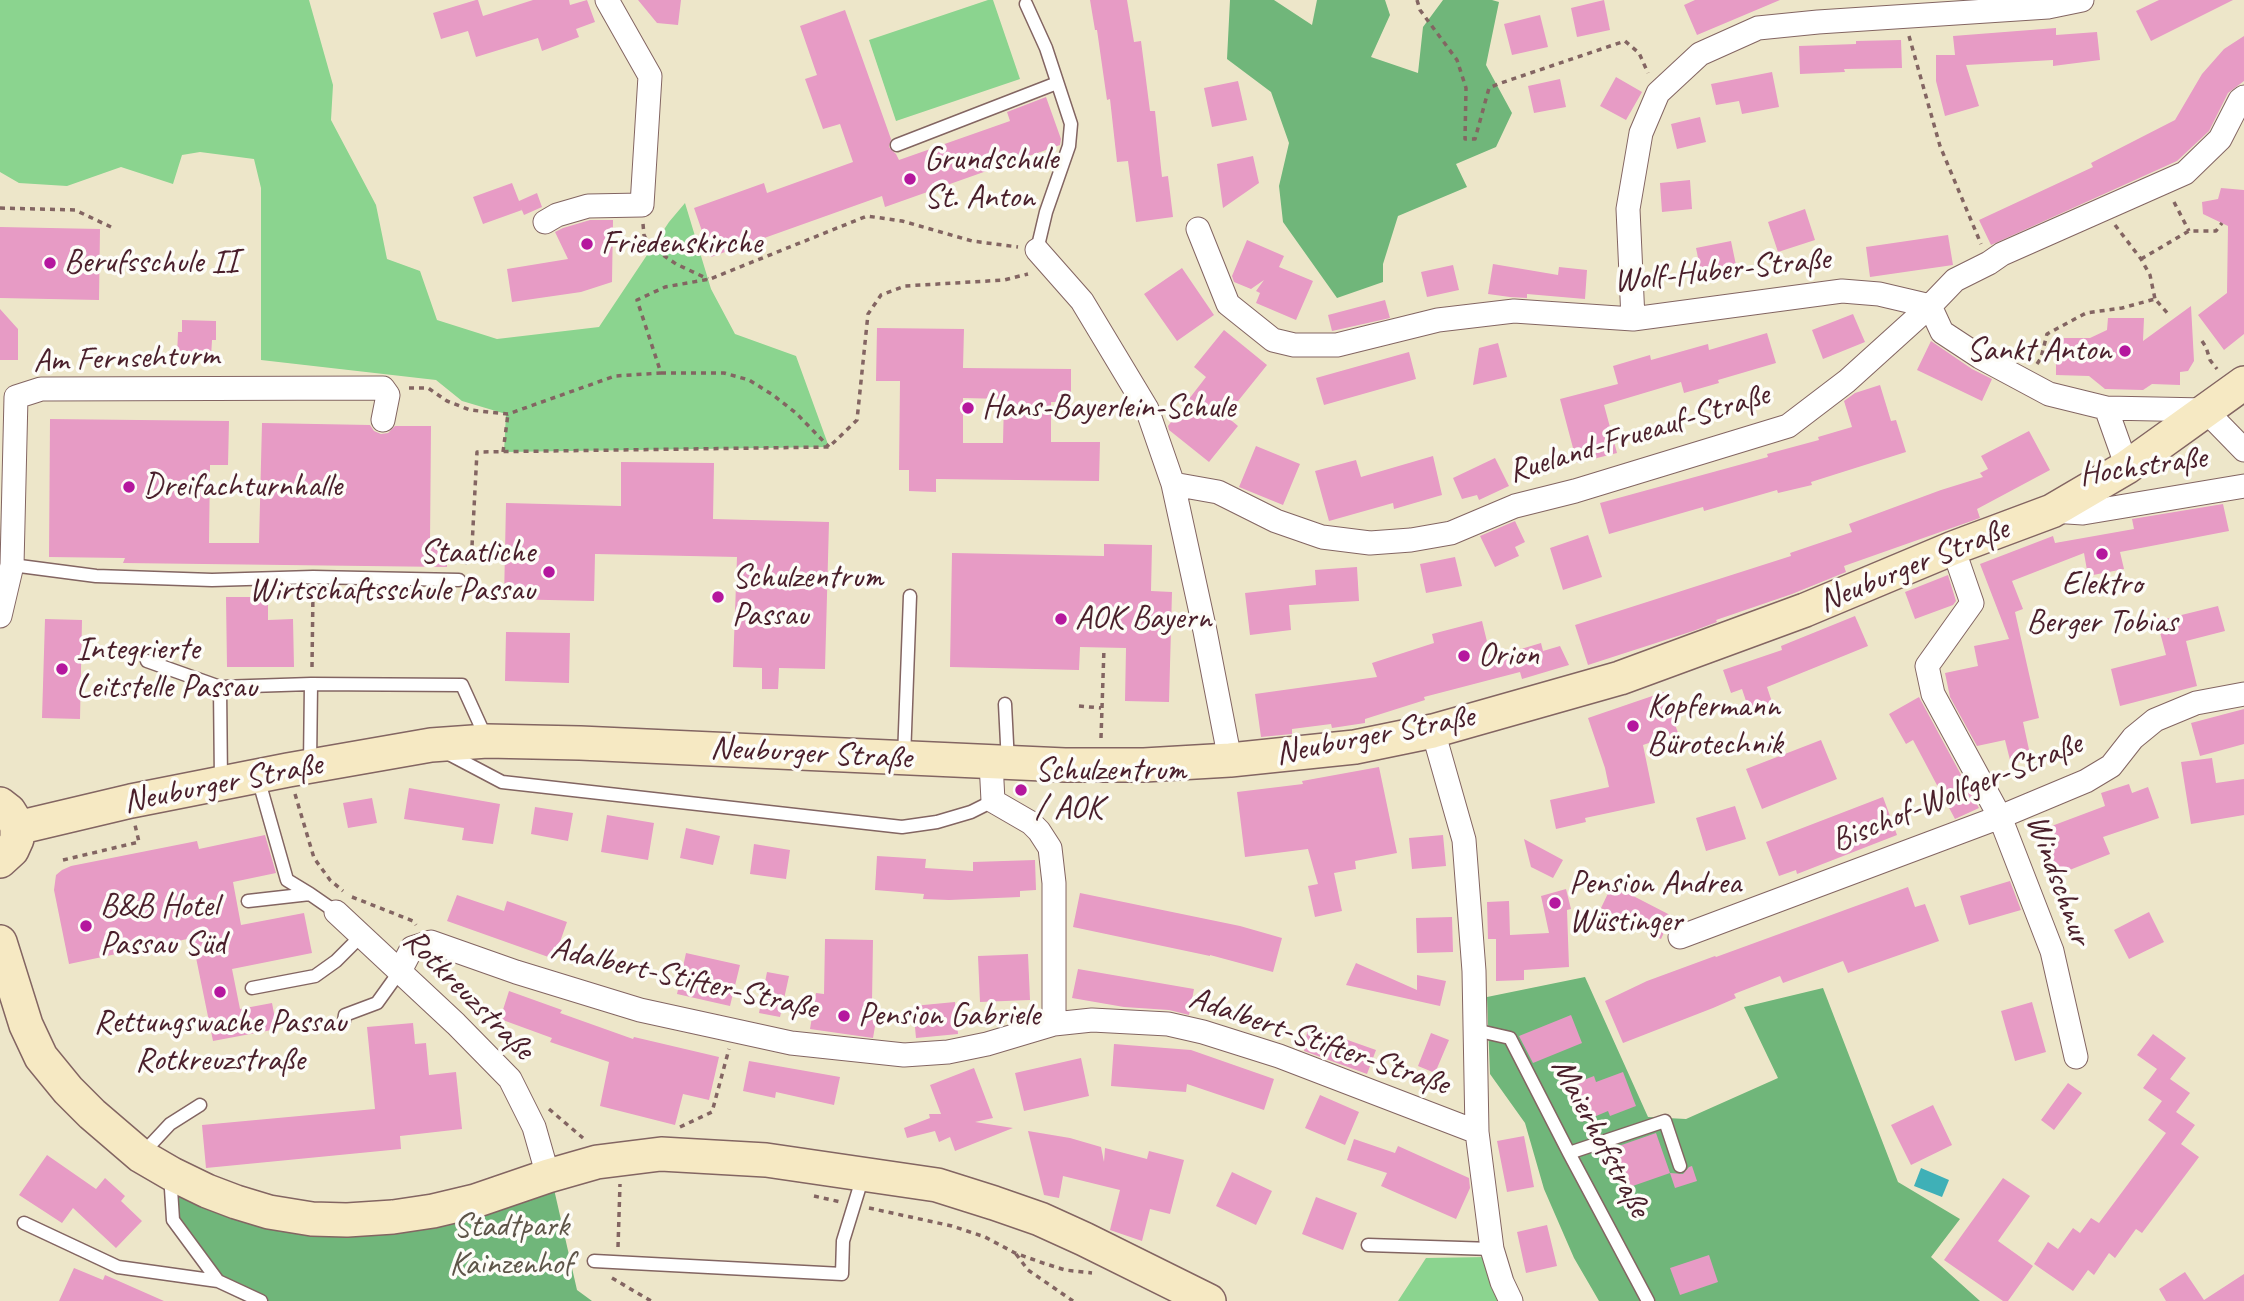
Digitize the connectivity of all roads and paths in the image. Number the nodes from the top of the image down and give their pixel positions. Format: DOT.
graph roads {
  1 [pos="607,0"];
  2 [pos="1417,0"];
  3 [pos="2081,0"];
  4 [pos="1026,4"];
  5 [pos="1903,16"];
  6 [pos="1057,83"];
  7 [pos="1658,93"];
  8 [pos="2244,97"];
  9 [pos="897,145"];
  10 [pos="2172,198"];
  11 [pos="642,205"];
  12 [pos="0,208"];
  13 [pos="2104,209"];
  14 [pos="545,222"];
  15 [pos="2222,223"];
  16 [pos="111,227"];
  17 [pos="1198,229"];
  18 [pos="2189,231"];
  19 [pos="1037,250"];
  20 [pos="2141,259"];
  21 [pos="1989,263"];
  22 [pos="1054,268"];
  23 [pos="710,279"];
  24 [pos="2155,299"];
  25 [pos="1930,306"];
  26 [pos="2169,315"];
  27 [pos="1633,318"];
  28 [pos="2202,341"];
  29 [pos="661,373"];
  30 [pos="2235,373"];
  31 [pos="2020,378"];
  32 [pos="383,388"];
  33 [pos="8,397"];
  34 [pos="2106,408"];
  35 [pos="2205,410"];
  36 [pos="508,414"];
  37 [pos="383,419"];
  38 [pos="829,447"];
  39 [pos="2244,450"];
  40 [pos="503,452"];
  41 [pos="2126,467"];
  42 [pos="1173,484"];
  43 [pos="2244,486"];
  44 [pos="2052,510"];
  45 [pos="1953,548"];
  46 [pos="12,565"];
  47 [pos="313,577"];
  48 [pos="459,580"];
  49 [pos="910,596"];
  50 [pos="0,616"];
  51 [pos="1104,648"];
  52 [pos="147,661"];
  53 [pos="312,684"];
  54 [pos="220,687"];
  55 [pos="2244,694"];
  56 [pos="1005,704"];
  57 [pos="1079,706"];
  58 [pos="1102,708"];
  59 [pos="1433,731"];
  60 [pos="487,741"];
  61 [pos="431,745"];
  62 [pos="1101,746"];
  63 [pos="904,758"];
  64 [pos="1230,760"];
  65 [pos="1000,763"];
  66 [pos="285,771"];
  67 [pos="222,782"];
  68 [pos="993,801"];
  69 [pos="131,802"];
  70 [pos="8,816"];
  71 [pos="2000,817"];
  72 [pos="64,860"];
  73 [pos="0,861"];
  74 [pos="310,894"];
  75 [pos="248,901"];
  76 [pos="336,912"];
  77 [pos="361,936"];
  78 [pos="1680,937"];
  79 [pos="0,942"];
  80 [pos="431,942"];
  81 [pos="400,971"];
  82 [pos="252,988"];
  83 [pos="344,1021"];
  84 [pos="1054,1024"];
  85 [pos="1475,1030"];
  86 [pos="729,1049"];
  87 [pos="2076,1057"];
  88 [pos="200,1105"];
  89 [pos="546,1106"];
  90 [pos="1477,1132"];
  91 [pos="1569,1153"];
  92 [pos="661,1154"];
  93 [pos="141,1156"];
  94 [pos="597,1162"];
  95 [pos="1680,1166"];
  96 [pos="172,1174"];
  97 [pos="548,1176"];
  98 [pos="858,1190"];
  99 [pos="805,1195"];
  100 [pos="24,1223"];
  101 [pos="1368,1245"];
  102 [pos="1492,1249"];
  103 [pos="1015,1253"];
  104 [pos="594,1261"];
  105 [pos="615,1262"];
  106 [pos="1065,1270"];
  107 [pos="218,1281"];
  108 [pos="261,1301"];
  109 [pos="651,1301"];
  110 [pos="1073,1301"];
  111 [pos="1209,1301"];
  112 [pos="1511,1301"];
  113 [pos="1648,1301"];
  1 -- 11 [label="street"];
  2 -- 7 [label="path"];
  3 -- 5 [label="street"];
  4 -- 6 [label="lane"];
  5 -- 7 [label="street"];
  5 -- 21 [label="path"];
  6 -- 9 [label="lane"];
  6 -- 19 [label="lane"];
  7 -- 27 [label="street"];
  8 -- 13 [label="street"];
  10 -- 18 [label="path"];
  11 -- 14 [label="street"];
  11 -- 23 [label="path"];
  12 -- 16 [label="path"];
  13 -- 20 [label="path"];
  13 -- 21 [label="street"];
  15 -- 18 [label="path"];
  17 -- 27 [label="street, Wolf-Huber-Straße"];
  18 -- 20 [label="path"];
  19 -- 22 [label="street"];
  19 -- 23 [label="path"];
  20 -- 24 [label="path"];
  21 -- 25 [label="street"];
  22 -- 38 [label="path"];
  22 -- 42 [label="street"];
  23 -- 29 [label="path"];
  24 -- 26 [label="path"];
  24 -- 31 [label="path"];
  25 -- 27 [label="street, Wolf-Huber-Straße"];
  25 -- 31 [label="street"];
  25 -- 42 [label="street, Rueland-Frueauf-Straße"];
  28 -- 30 [label="path"];
  29 -- 36 [label="path"];
  29 -- 38 [label="path"];
  30 -- 35 [label="street, Neuburger Straße"];
  31 -- 34 [label="street"];
  32 -- 33 [label="street, Am Fernsehturm"];
  32 -- 36 [label="path"];
  32 -- 37 [label="street"];
  33 -- 46 [label="street, Am Fernsehturm"];
  34 -- 35 [label="street"];
  34 -- 41 [label="street"];
  35 -- 39 [label="street, Hochstraße"];
  35 -- 41 [label="street, Neuburger Straße"];
  36 -- 40 [label="path"];
  38 -- 40 [label="path"];
  40 -- 48 [label="path"];
  41 -- 44 [label="street, Neuburger Straße"];
  42 -- 64 [label="street"];
  43 -- 44 [label="street, Hochstraße"];
  44 -- 45 [label="street, Neuburger Straße"];
  45 -- 59 [label="street, Neuburger Straße"];
  45 -- 71 [label="street, Windschnur"];
  46 -- 47 [label="lane"];
  46 -- 50 [label="street, Am Fernsehturm"];
  47 -- 48 [label="lane"];
  47 -- 53 [label="path"];
  49 -- 63 [label="lane"];
  51 -- 58 [label="path"];
  52 -- 54 [label="lane"];
  53 -- 54 [label="lane"];
  53 -- 60 [label="lane"];
  53 -- 66 [label="lane"];
  54 -- 67 [label="lane"];
  55 -- 71 [label="street, Bischof-Wolfger-Straße"];
  56 -- 65 [label="lane"];
  57 -- 58 [label="path"];
  58 -- 62 [label="path"];
  59 -- 64 [label="street, Neuburger Straße"];
  59 -- 85 [label="street"];
  60 -- 61 [label="street, Neuburger Straße"];
  60 -- 63 [label="street, Neuburger Straße"];
  61 -- 66 [label="street, Neuburger Straße"];
  61 -- 68 [label="lane, Neuburger Straße"];
  63 -- 65 [label="street, Neuburger Straße"];
  64 -- 65 [label="street, Neuburger Straße"];
  65 -- 68 [label="street"];
  66 -- 67 [label="street, Neuburger Straße"];
  66 -- 74 [label="lane"];
  66 -- 80 [label="path"];
  67 -- 69 [label="street, Neuburger Straße"];
  68 -- 84 [label="street"];
  69 -- 70 [label="street, Neuburger Straße"];
  69 -- 72 [label="path"];
  70 -- 73 [label="street"];
  71 -- 78 [label="street, Bischof-Wolfger-Straße"];
  71 -- 87 [label="street, Windschnur"];
  74 -- 75 [label="lane"];
  74 -- 76 [label="lane"];
  76 -- 77 [label="street, Rotkreuzstraße"];
  77 -- 81 [label="street, Rotkreuzstraße"];
  77 -- 82 [label="lane"];
  79 -- 93 [label="street"];
  80 -- 81 [label="street"];
  80 -- 84 [label="street, Adalbert-Stifter-Straße"];
  81 -- 83 [label="lane"];
  81 -- 97 [label="street, Rotkreuzstraße"];
  84 -- 90 [label="street, Adalbert-Stifter-Straße"];
  85 -- 90 [label="street"];
  85 -- 91 [label="lane, Maierhofstraße"];
  86 -- 92 [label="path"];
  88 -- 93 [label="lane"];
  89 -- 94 [label="path"];
  90 -- 102 [label="street"];
  91 -- 95 [label="lane"];
  91 -- 113 [label="lane, Maierhofstraße"];
  92 -- 94 [label="street"];
  92 -- 98 [label="street"];
  93 -- 96 [label="street"];
  94 -- 97 [label="street"];
  94 -- 105 [label="path"];
  96 -- 97 [label="street"];
  96 -- 107 [label="lane"];
  98 -- 99 [label="path"];
  98 -- 103 [label="path"];
  98 -- 105 [label="lane"];
  98 -- 111 [label="street"];
  100 -- 107 [label="lane"];
  101 -- 102 [label="lane"];
  102 -- 112 [label="street"];
  103 -- 106 [label="path"];
  103 -- 110 [label="path"];
  104 -- 105 [label="lane"];
  105 -- 109 [label="path"];
  107 -- 108 [label="lane"];
}
